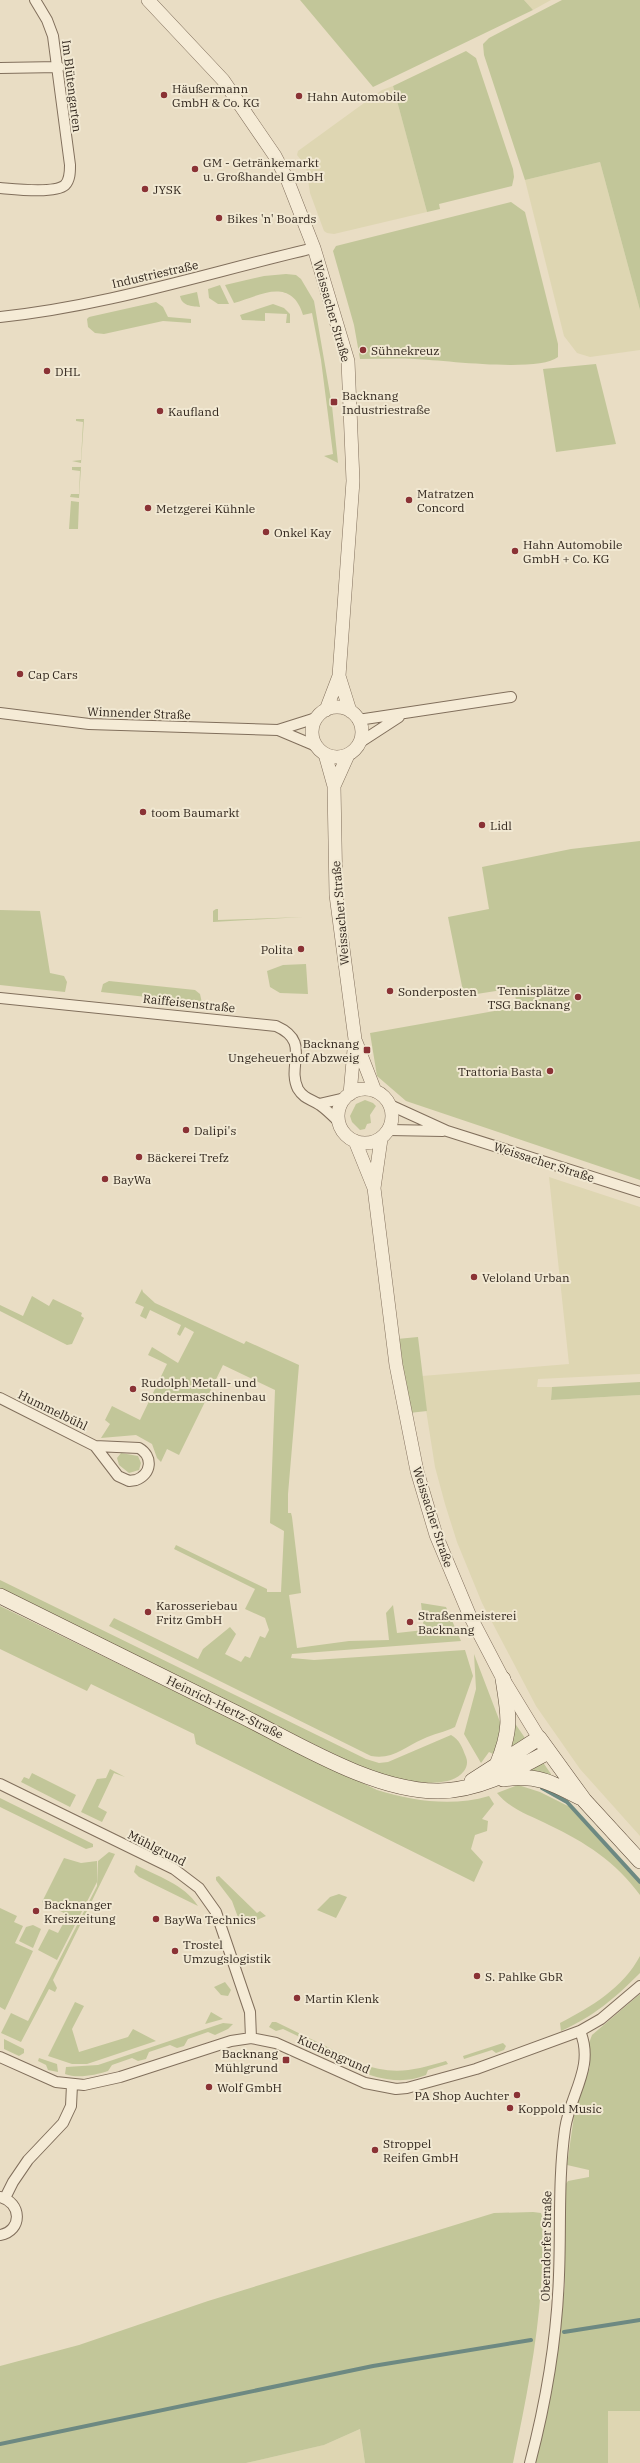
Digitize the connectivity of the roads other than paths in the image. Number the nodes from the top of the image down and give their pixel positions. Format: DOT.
graph roads {
  1 [pos="34,0"];
  2 [pos="148,0"];
  3 [pos="58,66"];
  4 [pos="0,68"];
  5 [pos="0,188"];
  6 [pos="314,248"];
  7 [pos="0,317"];
  8 [pos="339,676"];
  9 [pos="511,697"];
  10 [pos="0,713"];
  11 [pos="321,714"];
  12 [pos="404,714"];
  13 [pos="354,715"];
  14 [pos="278,730"];
  15 [pos="359,743"];
  16 [pos="320,750"];
  17 [pos="348,754"];
  18 [pos="334,786"];
  19 [pos="0,998"];
  20 [pos="355,1039"];
  21 [pos="375,1091"];
  22 [pos="348,1096"];
  23 [pos="319,1104"];
  24 [pos="390,1105"];
  25 [pos="339,1122"];
  26 [pos="447,1131"];
  27 [pos="385,1134"];
  28 [pos="355,1141"];
  29 [pos="374,1188"];
  30 [pos="640,1192"];
  31 [pos="0,1398"];
  32 [pos="95,1446"];
  33 [pos="0,1596"];
  34 [pos="503,1679"];
  35 [pos="539,1738"];
  36 [pos="548,1752"];
  37 [pos="497,1765"];
  38 [pos="0,1784"];
  39 [pos="481,1784"];
  40 [pos="458,1790"];
  41 [pos="584,1800"];
  42 [pos="640,1861"];
  43 [pos="640,1986"];
  44 [pos="580,2031"];
  45 [pos="251,2038"];
  46 [pos="0,2057"];
  47 [pos="72,2085"];
  48 [pos="3,2198"];
  49 [pos="0,2236"];
  50 [pos="530,2463"];
  1 -- 3 [label="street, Im Blütengarten"];
  2 -- 6 [label="street, Weissacher Straße"];
  3 -- 4 [label="street"];
  3 -- 5 [label="street, Im Blütengarten"];
  6 -- 7 [label="street, Industriestraße"];
  6 -- 8 [label="street, Weissacher Straße"];
  8 -- 11 [label="street, Weissacher Straße"];
  8 -- 13 [label="street, Weissacher Straße"];
  9 -- 12 [label="street, Weissacher Straße"];
  10 -- 14 [label="street, Winnender Straße"];
  11 -- 13 [label="street, Weissacher Straße"];
  11 -- 14 [label="street, Winnender Straße"];
  11 -- 16 [label="street, Weissacher Straße"];
  12 -- 13 [label="street, Weissacher Straße"];
  12 -- 15 [label="street, Weissacher Straße"];
  13 -- 15 [label="street, Weissacher Straße"];
  14 -- 16 [label="street, Winnender Straße"];
  15 -- 17 [label="street, Weissacher Straße"];
  16 -- 17 [label="street"];
  16 -- 18 [label="street, Weissacher Straße"];
  17 -- 18 [label="street, Weissacher Straße"];
  18 -- 20 [label="street, Weissacher Straße"];
  19 -- 23 [label="street, Raiffeisenstraße"];
  20 -- 21 [label="street, Weissacher Straße"];
  20 -- 22 [label="street, Weissacher Straße"];
  21 -- 22 [label="street"];
  21 -- 24 [label="street, Weissacher Straße"];
  22 -- 23 [label="street"];
  22 -- 25 [label="street, Weissacher Straße"];
  23 -- 25 [label="street, Raiffeisenstraße"];
  24 -- 26 [label="street, Weissacher Straße"];
  24 -- 27 [label="street, Weissacher Straße"];
  25 -- 28 [label="street, Weissacher Straße"];
  26 -- 27 [label="street, Weissacher Straße"];
  26 -- 30 [label="street, Weissacher Straße"];
  27 -- 28 [label="street, Weissacher Straße"];
  27 -- 29 [label="street, Weissacher Straße"];
  28 -- 29 [label="street, Weissacher Straße"];
  29 -- 34 [label="street, Weissacher Straße"];
  31 -- 32 [label="street, Hummelbühl"];
  32 -- 32 [label="street, Hummelbühl"];
  33 -- 40 [label="main road, Heinrich-Hertz-Straße"];
  34 -- 35 [label="street, Weissacher Straße"];
  34 -- 37 [label="main road"];
  35 -- 36 [label="main road, Weissacher Straße"];
  35 -- 37 [label="main road, Heinrich-Hertz-Straße"];
  36 -- 39 [label="main road, Heinrich-Hertz-Straße"];
  36 -- 41 [label="main road, Weissacher Straße"];
  37 -- 40 [label="main road, Heinrich-Hertz-Straße"];
  38 -- 45 [label="street, Mühlgrund"];
  39 -- 40 [label="main road, Heinrich-Hertz-Straße"];
  39 -- 41 [label="main road"];
  41 -- 42 [label="main road, Weissacher Straße"];
  43 -- 44 [label="street, Kuchengrund"];
  44 -- 45 [label="street, Kuchengrund"];
  44 -- 50 [label="street, Oberndorfer Straße"];
  45 -- 47 [label="street, Kuchengrund"];
  46 -- 47 [label="street, Kuchengrund"];
  47 -- 48 [label="street"];
  48 -- 49 [label="street"];
}
